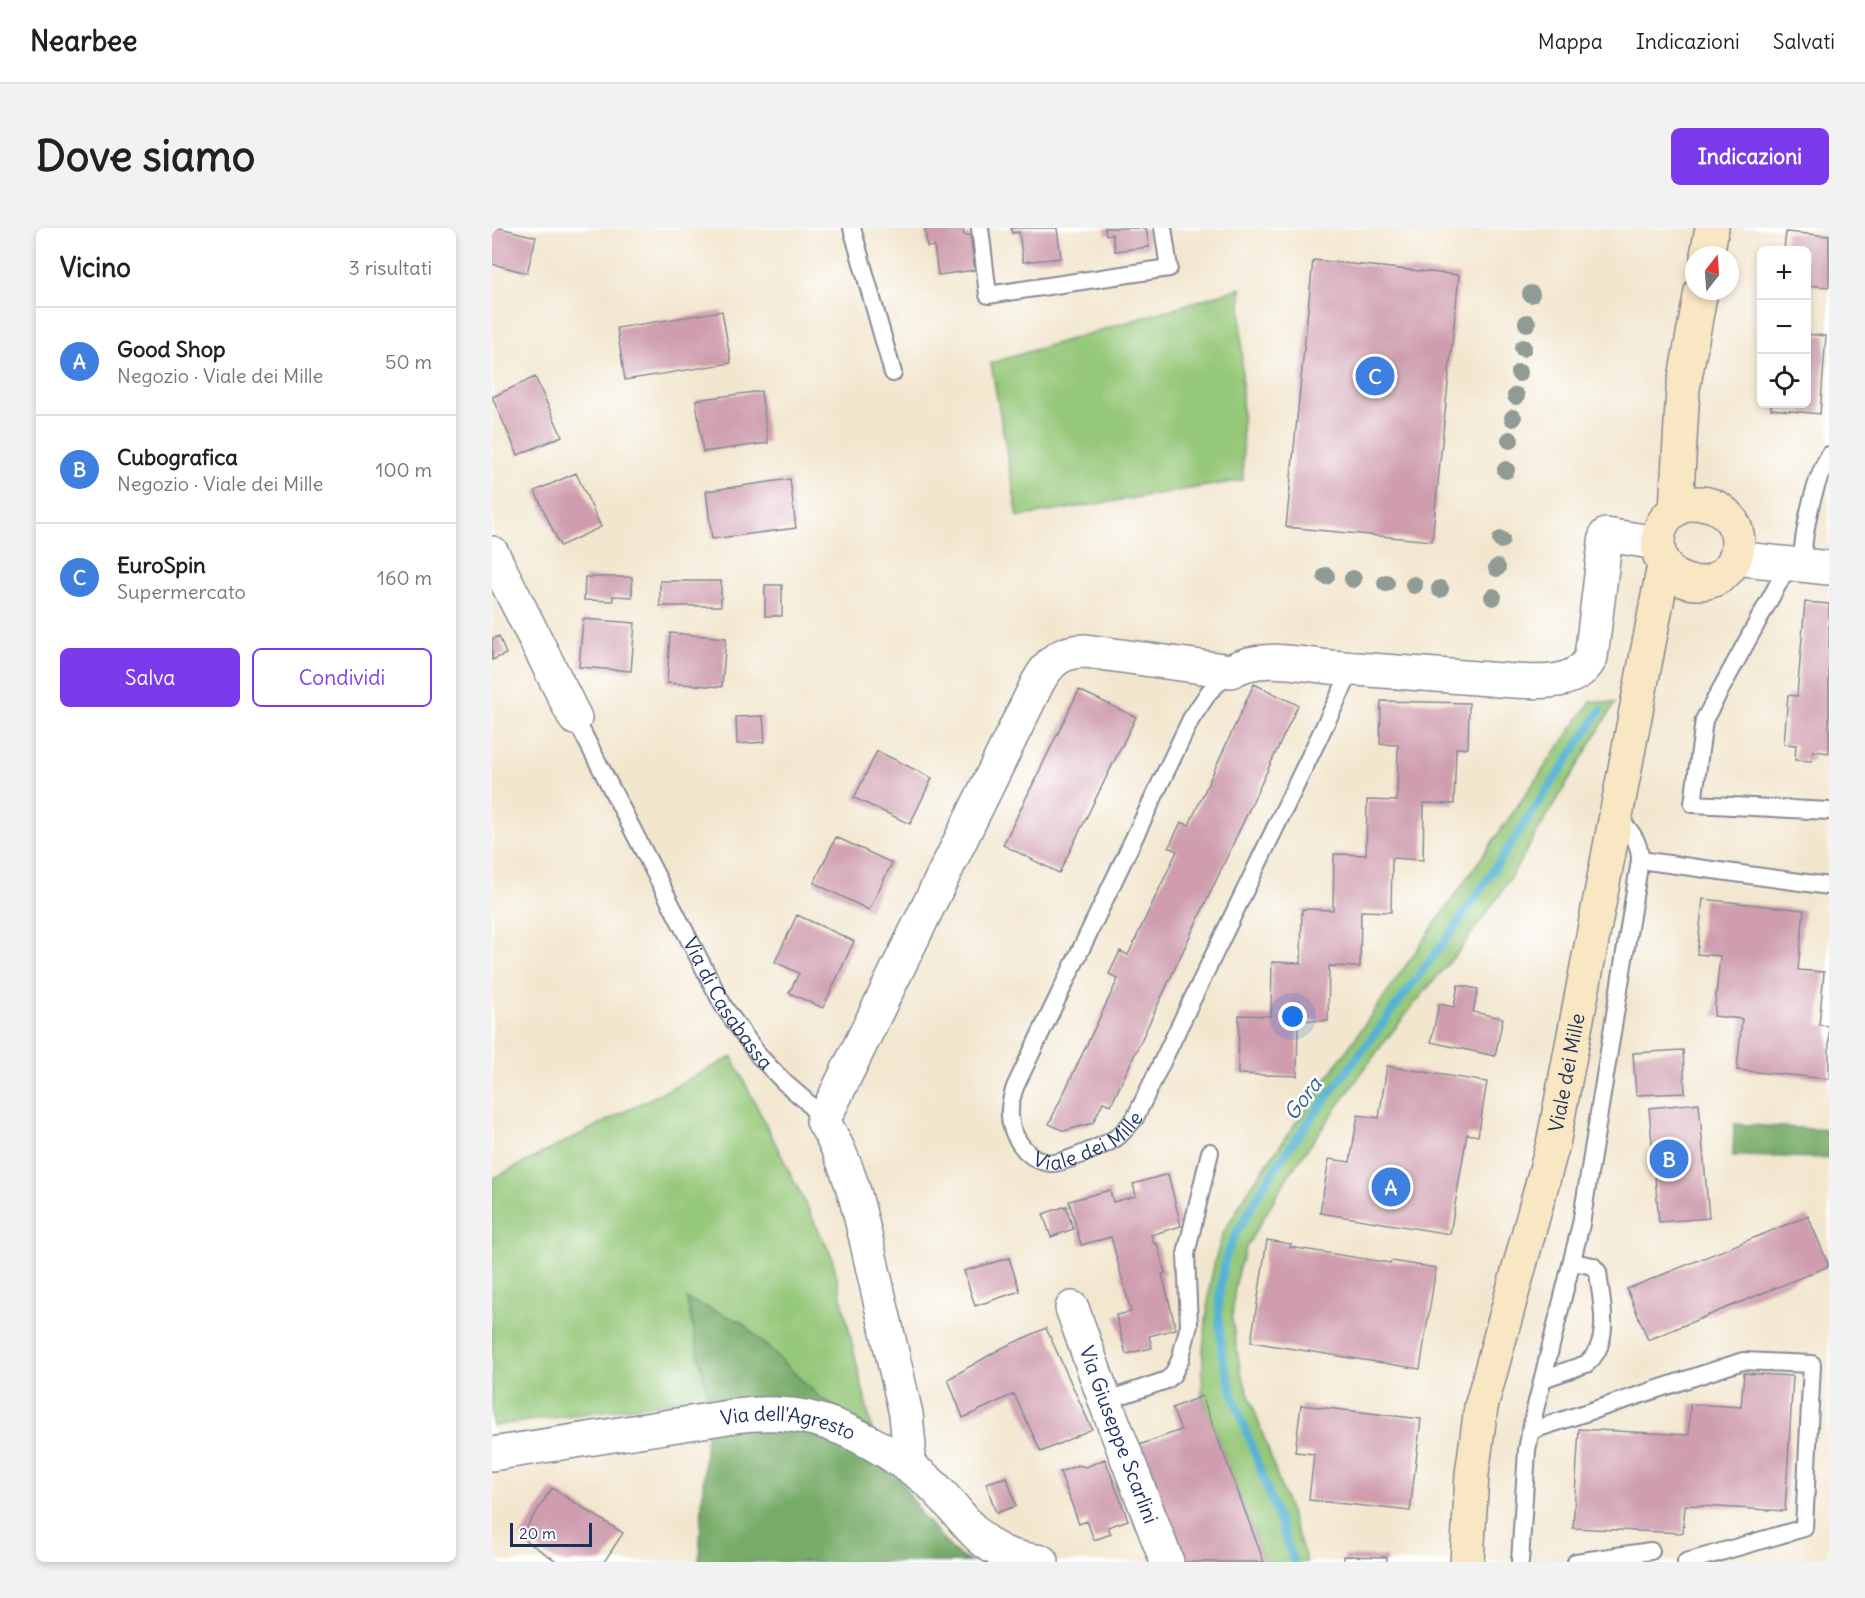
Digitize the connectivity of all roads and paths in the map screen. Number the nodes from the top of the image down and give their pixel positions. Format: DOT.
graph roads {
  1 [pos="852,228"];
  2 [pos="980,228"];
  3 [pos="1163,228"];
  4 [pos="1712,228"];
  5 [pos="1709,246"];
  6 [pos="1699,300"];
  7 [pos="893,373"];
  8 [pos="1683,389"];
  9 [pos="1829,455"];
  10 [pos="1712,506"];
  11 [pos="1676,509"];
  12 [pos="492,553"];
  13 [pos="1661,554"];
  14 [pos="1735,558"];
  15 [pos="1806,566"];
  16 [pos="1694,583"];
  17 [pos="1352,669"];
  18 [pos="1231,671"];
  19 [pos="1641,687"];
  20 [pos="575,718"];
  21 [pos="1829,811"];
  22 [pos="1616,816"];
  23 [pos="1640,860"];
  24 [pos="1829,886"];
  25 [pos="824,1121"];
  26 [pos="1210,1152"];
  27 [pos="1573,1262"];
  28 [pos="1072,1308"];
  29 [pos="1543,1379"];
  30 [pos="1105,1401"];
  31 [pos="1530,1431"];
  32 [pos="492,1454"];
  33 [pos="906,1465"];
  34 [pos="1651,1551"];
  35 [pos="1042,1562"];
  36 [pos="1167,1562"];
  37 [pos="1467,1562"];
  38 [pos="1521,1562"];
  39 [pos="1576,1562"];
  40 [pos="1686,1562"];
  1 -- 7 [label="lane"];
  2 -- 3 [label="lane"];
  4 -- 5 [label="main road"];
  6 -- 8 [label="main road"];
  8 -- 10 [label="main road"];
  8 -- 11 [label="main road"];
  9 -- 15 [label="lane"];
  10 -- 11 [label="main road"];
  10 -- 14 [label="main road"];
  11 -- 13 [label="main road"];
  12 -- 20 [label="street, Via di Casabassa"];
  13 -- 16 [label="main road"];
  13 -- 17 [label="street, Viale dei Mille"];
  13 -- 19 [label="main road"];
  14 -- 15 [label="street"];
  14 -- 16 [label="main road"];
  15 -- 21 [label="lane"];
  16 -- 19 [label="main road"];
  17 -- 18 [label="street, Viale dei Mille"];
  17 -- 18 [label="lane, Viale dei Mille"];
  18 -- 25 [label="street"];
  19 -- 22 [label="main road, Viale dei Mille"];
  20 -- 25 [label="lane, Via di Casabassa"];
  22 -- 23 [label="lane"];
  22 -- 37 [label="main road, Viale dei Mille"];
  23 -- 24 [label="lane"];
  23 -- 27 [label="lane"];
  25 -- 33 [label="street, Via di Casabassa"];
  26 -- 30 [label="lane"];
  27 -- 29 [label="lane"];
  27 -- 29 [label="lane"];
  28 -- 30 [label="street, Via Giuseppe Scarlini"];
  29 -- 31 [label="lane"];
  30 -- 36 [label="street, Via Giuseppe Scarlini"];
  31 -- 38 [label="lane"];
  31 -- 40 [label="lane"];
  32 -- 33 [label="street, Via dell'Agresto"];
  33 -- 35 [label="street, Via dell'Agresto"];
  34 -- 39 [label="lane"];
}
